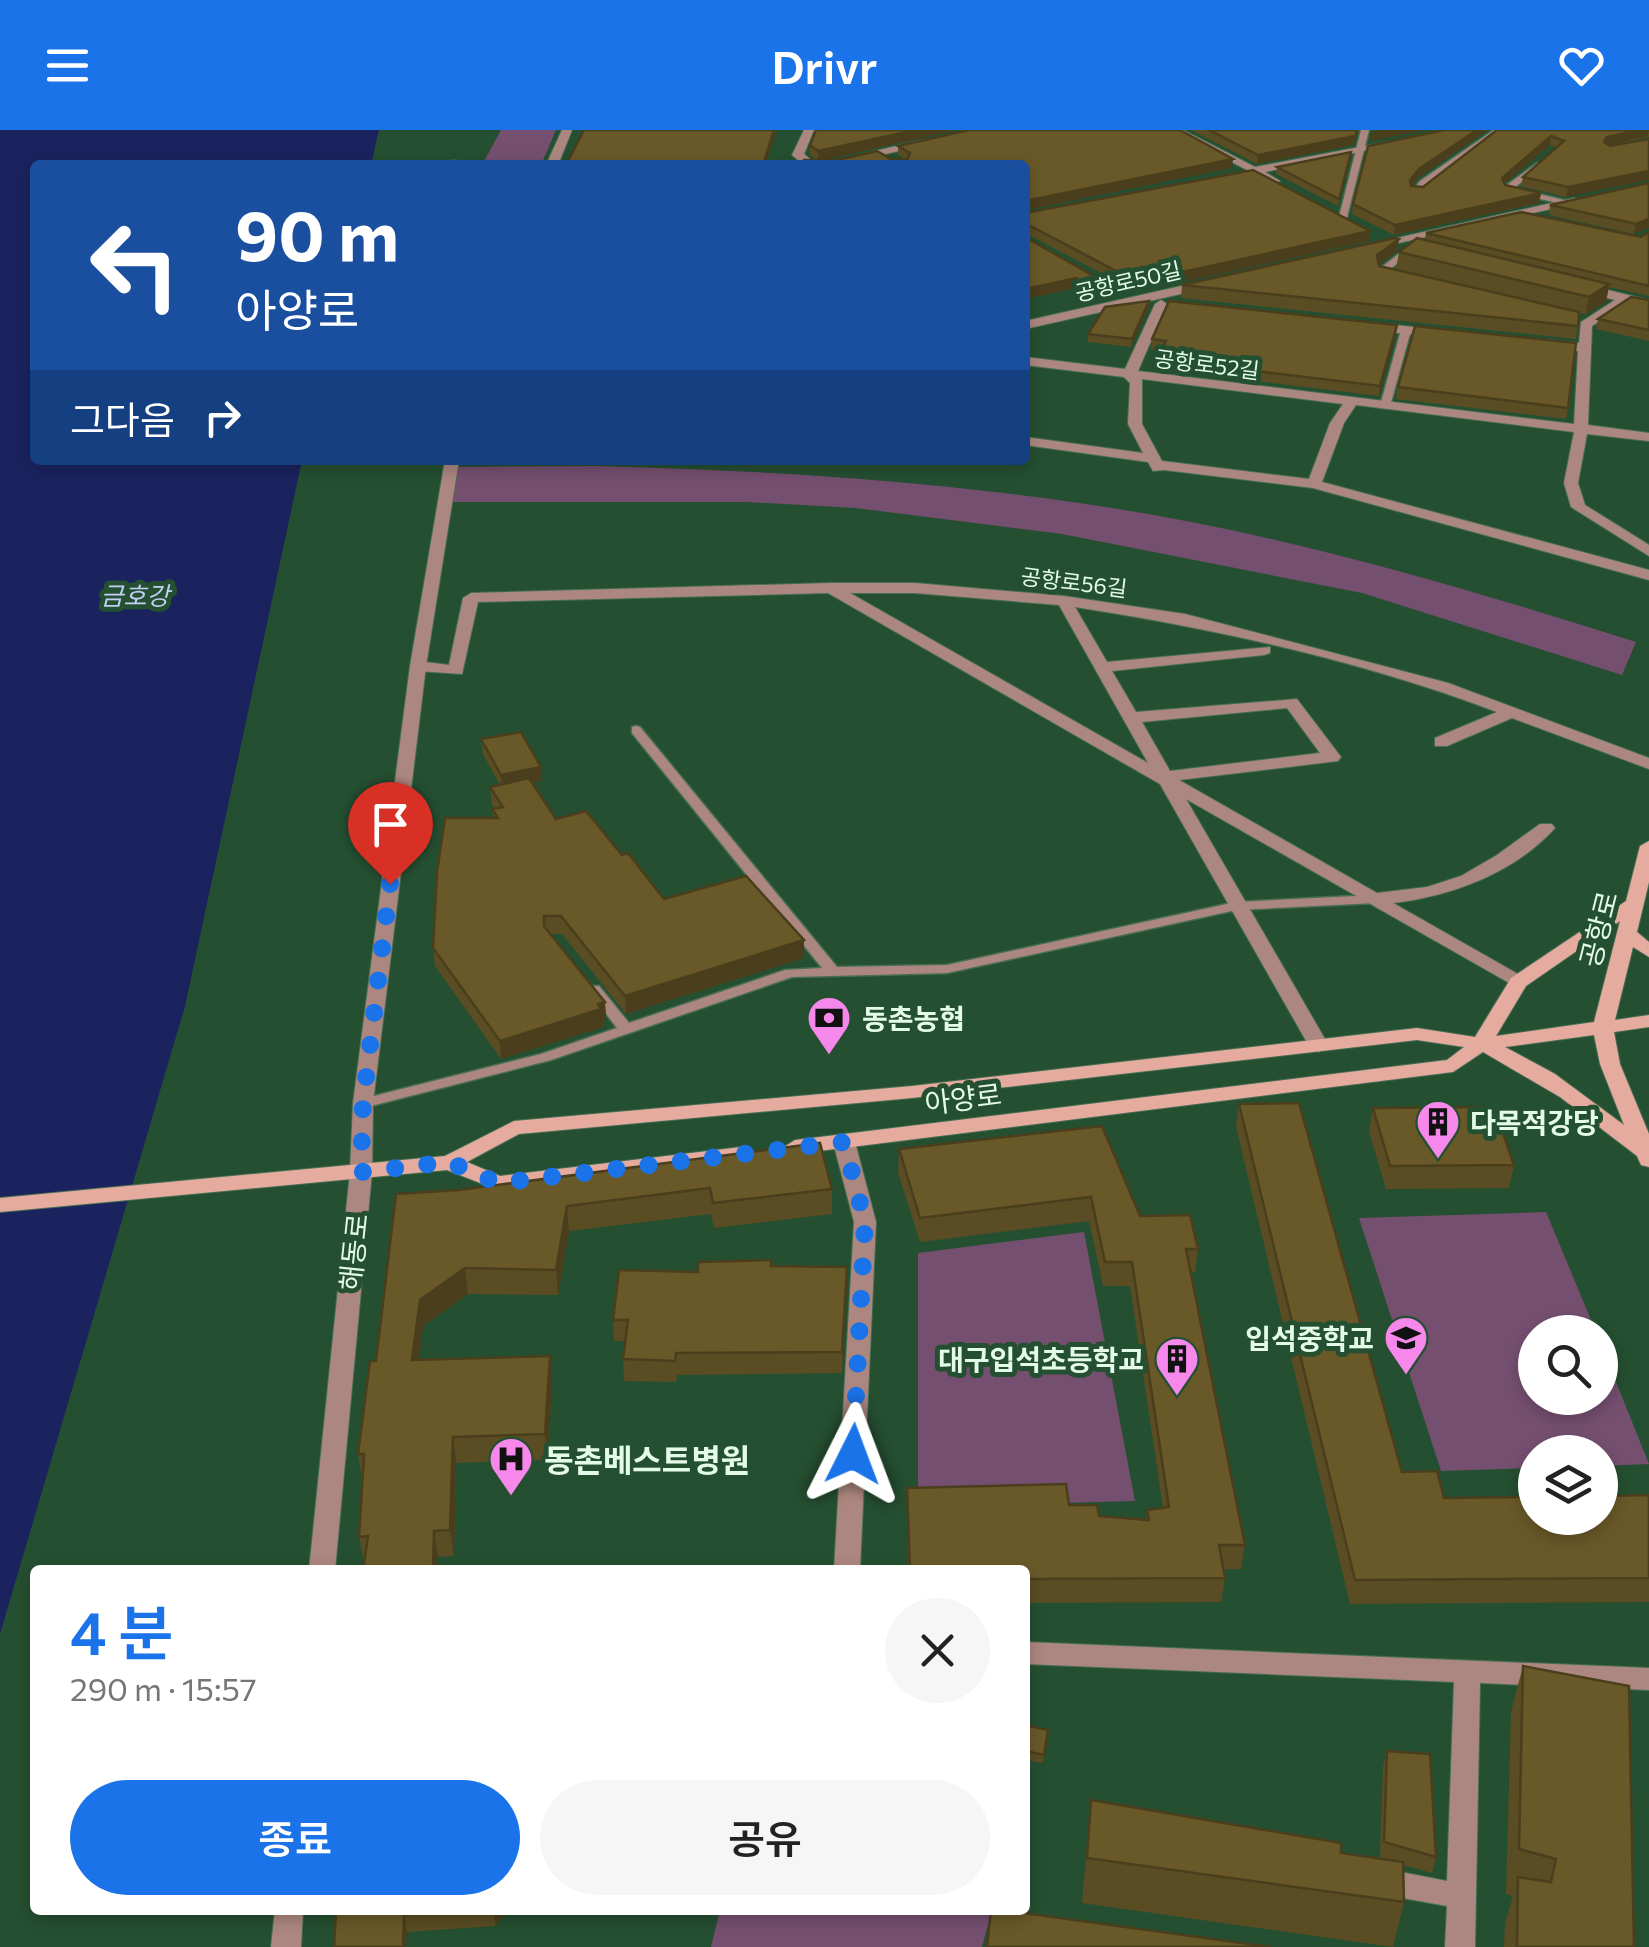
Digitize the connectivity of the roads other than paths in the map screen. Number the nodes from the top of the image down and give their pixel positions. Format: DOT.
graph roads {
  1 [pos="567,130"];
  2 [pos="809,130"];
  3 [pos="1175,130"];
  4 [pos="1365,130"];
  5 [pos="1500,130"];
  6 [pos="938,140"];
  7 [pos="1410,140"];
  8 [pos="1359,151"];
  9 [pos="878,152"];
  10 [pos="554,160"];
  11 [pos="804,160"];
  12 [pos="843,160"];
  13 [pos="892,160"];
  14 [pos="1545,160"];
  15 [pos="1254,171"];
  16 [pos="1238,174"];
  17 [pos="1286,187"];
  18 [pos="1416,192"];
  19 [pos="1582,200"];
  20 [pos="1564,203"];
  21 [pos="1338,214"];
  22 [pos="1515,214"];
  23 [pos="1550,222"];
  24 [pos="1358,225"];
  25 [pos="1372,233"];
  26 [pos="1388,241"];
  27 [pos="1412,247"];
  28 [pos="1352,250"];
  29 [pos="1432,252"];
  30 [pos="1400,277"];
  31 [pos="1225,280"];
  32 [pos="1566,284"];
  33 [pos="1118,291"];
  34 [pos="1626,298"];
  35 [pos="1134,300"];
  36 [pos="1162,304"];
  37 [pos="1649,304"];
  38 [pos="1178,306"];
  39 [pos="1572,317"];
  40 [pos="1592,322"];
  41 [pos="1030,324"];
  42 [pos="1353,324"];
  43 [pos="1406,330"];
  44 [pos="1460,336"];
  45 [pos="1532,343"];
  46 [pos="1586,348"];
  47 [pos="1030,363"];
  48 [pos="1129,375"];
  49 [pos="1352,401"];
  50 [pos="1385,406"];
  51 [pos="1580,429"];
  52 [pos="1649,437"];
  53 [pos="1030,442"];
  54 [pos="451,465"];
  55 [pos="1157,465"];
  56 [pos="1314,484"];
  57 [pos="1649,550"];
  58 [pos="1649,575"];
  59 [pos="830,588"];
  60 [pos="1064,602"];
  61 [pos="1264,650"];
  62 [pos="418,666"];
  63 [pos="1101,667"];
  64 [pos="1512,712"];
  65 [pos="1131,718"];
  66 [pos="636,730"];
  67 [pos="1442,742"];
  68 [pos="1649,764"];
  69 [pos="1162,777"];
  70 [pos="1546,828"];
  71 [pos="1649,846"];
  72 [pos="1375,899"];
  73 [pos="1632,905"];
  74 [pos="1236,906"];
  75 [pos="1625,932"];
  76 [pos="1649,951"];
  77 [pos="578,969"];
  78 [pos="832,971"];
  79 [pos="1518,982"];
  80 [pos="1649,1021"];
  81 [pos="1603,1027"];
  82 [pos="626,1030"];
  83 [pos="1480,1044"];
  84 [pos="1319,1046"];
  85 [pos="363,1103"];
  86 [pos="844,1142"];
  87 [pos="1647,1156"];
  88 [pos="449,1162"];
  89 [pos="361,1172"];
  90 [pos="0,1205"];
  91 [pos="322,1565"];
  92 [pos="846,1565"];
  93 [pos="1030,1653"];
  94 [pos="1467,1674"];
  95 [pos="1649,1679"];
  96 [pos="1350,1876"];
  97 [pos="1462,1896"];
  98 [pos="289,1915"];
  99 [pos="286,1947"];
  100 [pos="1460,1947"];
  1 -- 10 [label="street"];
  2 -- 11 [label="street"];
  3 -- 15 [label="street"];
  4 -- 8 [label="lane"];
  5 -- 18 [label="lane"];
  6 -- 9 [label="street"];
  7 -- 8 [label="street"];
  8 -- 15 [label="street"];
  8 -- 21 [label="lane"];
  9 -- 12 [label="street"];
  9 -- 13 [label="street"];
  14 -- 20 [label="lane"];
  15 -- 16 [label="street"];
  15 -- 17 [label="street"];
  19 -- 20 [label="street"];
  20 -- 22 [label="street"];
  21 -- 24 [label="street"];
  22 -- 23 [label="lane"];
  22 -- 26 [label="street"];
  25 -- 26 [label="street"];
  26 -- 27 [label="street"];
  26 -- 28 [label="street"];
  27 -- 29 [label="street"];
  27 -- 30 [label="lane"];
  31 -- 35 [label="street, 공항로50길"];
  32 -- 34 [label="street"];
  33 -- 35 [label="street"];
  34 -- 37 [label="street"];
  34 -- 40 [label="street"];
  35 -- 36 [label="street"];
  35 -- 41 [label="street, 공항로50길"];
  36 -- 38 [label="street"];
  36 -- 48 [label="street"];
  39 -- 40 [label="lane"];
  40 -- 46 [label="street"];
  42 -- 43 [label="street"];
  43 -- 44 [label="street"];
  43 -- 50 [label="lane"];
  45 -- 46 [label="street"];
  46 -- 51 [label="street"];
  47 -- 48 [label="street, 공항로52길"];
  48 -- 49 [label="street, 공항로52길"];
  48 -- 55 [label="street"];
  49 -- 50 [label="street, 공항로52길"];
  49 -- 56 [label="street"];
  50 -- 51 [label="street, 공항로52길"];
  51 -- 52 [label="street, 공항로52길"];
  51 -- 57 [label="street"];
  53 -- 55 [label="street"];
  54 -- 62 [label="street, 해동로"];
  55 -- 56 [label="street"];
  56 -- 58 [label="street"];
  59 -- 60 [label="street, 공항로56길"];
  59 -- 62 [label="street, 공항로56길"];
  59 -- 69 [label="street"];
  60 -- 63 [label="street"];
  60 -- 64 [label="street, 공항로56길"];
  61 -- 63 [label="street"];
  62 -- 85 [label="street, 해동로"];
  63 -- 65 [label="street"];
  64 -- 67 [label="street"];
  64 -- 68 [label="street, 공항로56길"];
  65 -- 69 [label="street"];
  65 -- 69 [label="street"];
  66 -- 78 [label="lane"];
  69 -- 72 [label="street"];
  69 -- 74 [label="street"];
  70 -- 72 [label="street"];
  71 -- 73 [label="main road, 공항로"];
  72 -- 74 [label="lane"];
  72 -- 79 [label="street"];
  73 -- 75 [label="main road, 공항로"];
  73 -- 79 [label="main road"];
  74 -- 78 [label="lane"];
  74 -- 84 [label="street"];
  75 -- 76 [label="main road"];
  75 -- 81 [label="main road, 공항로"];
  77 -- 82 [label="lane"];
  78 -- 82 [label="lane"];
  79 -- 83 [label="main road"];
  80 -- 81 [label="main road, 아양로"];
  81 -- 83 [label="main road, 아양로"];
  81 -- 87 [label="main road"];
  82 -- 85 [label="lane"];
  83 -- 84 [label="main road, 아양로"];
  83 -- 86 [label="main road, 아양로"];
  83 -- 87 [label="main road"];
  84 -- 88 [label="main road, 아양로"];
  85 -- 89 [label="street, 해동로"];
  86 -- 88 [label="main road, 아양로"];
  86 -- 92 [label="street"];
  88 -- 89 [label="main road, 아양로"];
  89 -- 90 [label="main road, 아양로"];
  89 -- 91 [label="street, 해동로"];
  93 -- 94 [label="street"];
  94 -- 95 [label="street"];
  94 -- 97 [label="street"];
  96 -- 97 [label="street"];
  97 -- 100 [label="street"];
  98 -- 99 [label="street"];
}
